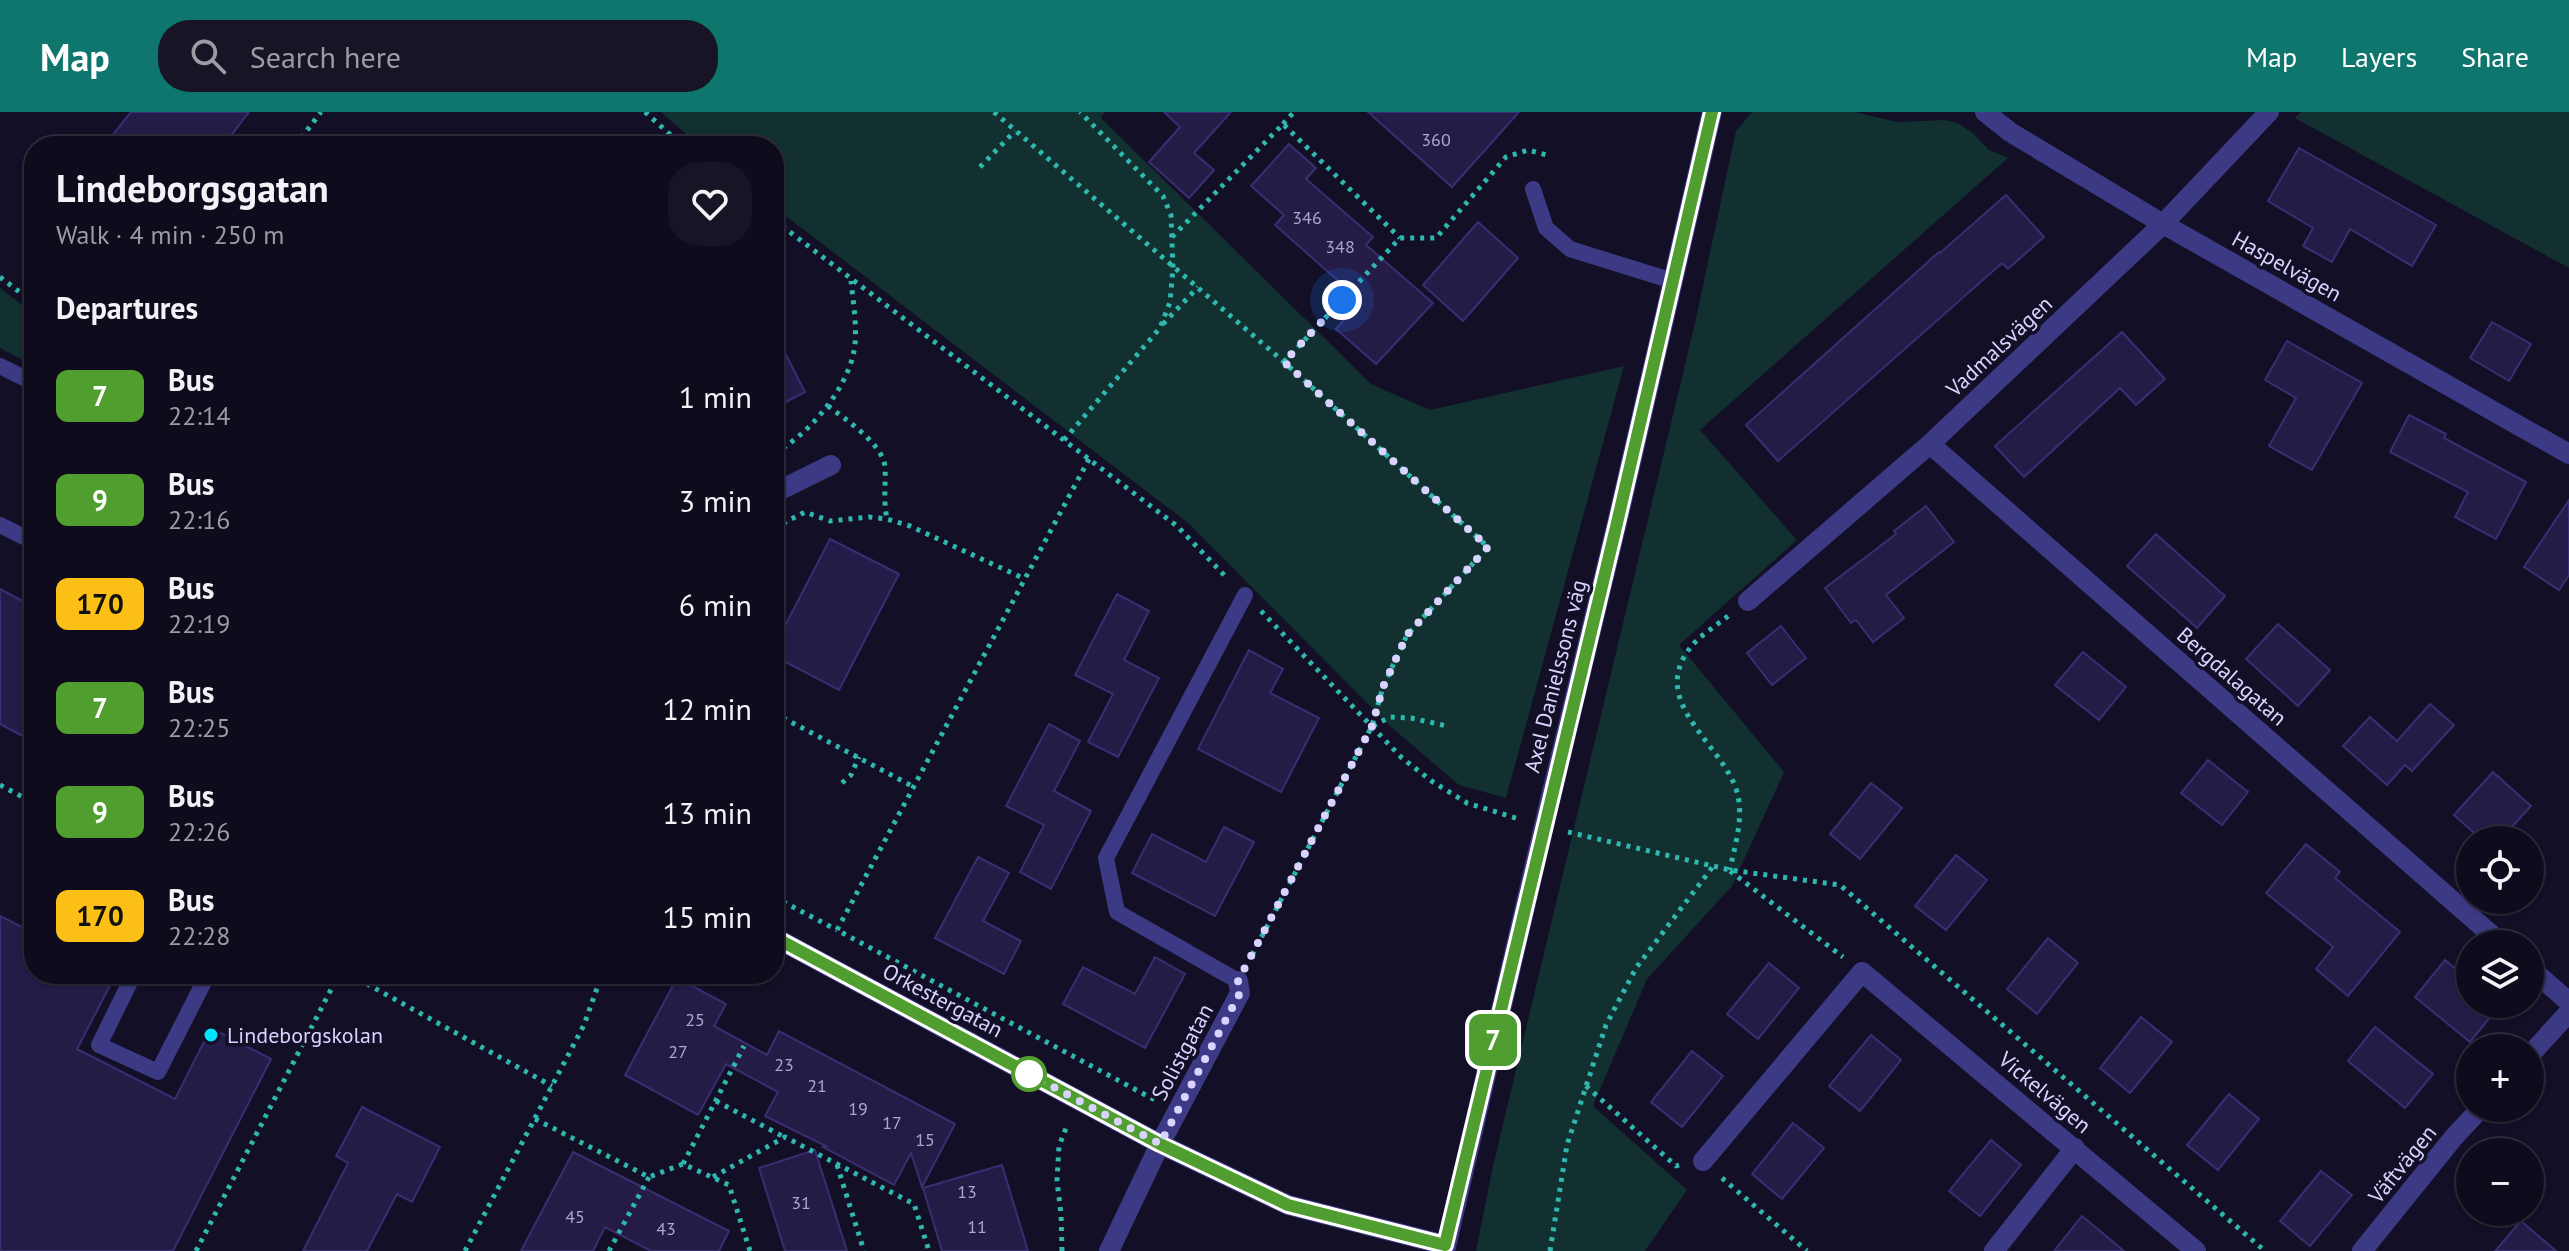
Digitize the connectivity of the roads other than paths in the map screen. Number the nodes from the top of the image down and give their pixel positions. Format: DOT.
graph roads {
  1 [pos="1712,112"];
  2 [pos="1985,112"];
  3 [pos="2269,112"];
  4 [pos="1533,189"];
  5 [pos="2163,224"];
  6 [pos="1673,281"];
  7 [pos="0,366"];
  8 [pos="24,378"];
  9 [pos="1930,444"];
  10 [pos="2569,454"];
  11 [pos="831,465"];
  12 [pos="784,488"];
  13 [pos="0,525"];
  14 [pos="24,537"];
  15 [pos="1245,595"];
  16 [pos="1748,601"];
  17 [pos="2486,930"];
  18 [pos="784,942"];
  19 [pos="2544,980"];
  20 [pos="1238,981"];
  21 [pos="129,984"];
  22 [pos="199,984"];
  23 [pos="2569,1002"];
  24 [pos="2569,1012"];
  25 [pos="2544,1040"];
  26 [pos="2468,1122"];
  27 [pos="1160,1144"];
  28 [pos="2075,1148"];
  29 [pos="1703,1161"];
  30 [pos="1445,1248"];
  31 [pos="1109,1251"];
  32 [pos="1994,1251"];
  33 [pos="2196,1251"];
  34 [pos="2362,1251"];
  1 -- 6 [label="street, Axel Danielssons väg"];
  2 -- 5 [label="street, Haspelvägen"];
  3 -- 5 [label="street, Vadmalsvägen"];
  4 -- 6 [label="lane"];
  5 -- 9 [label="street, Vadmalsvägen"];
  5 -- 10 [label="street, Haspelvägen"];
  6 -- 30 [label="street, Axel Danielssons väg, bridge"];
  7 -- 8 [label="lane"];
  9 -- 16 [label="street, Vadmalsvägen"];
  9 -- 17 [label="street, Bergdalagatan"];
  11 -- 12 [label="street"];
  13 -- 14 [label="lane"];
  15 -- 20 [label="lane"];
  18 -- 27 [label="street, Orkestergatan"];
  19 -- 23 [label="street"];
  20 -- 27 [label="street, Solistgatan"];
  21 -- 22 [label="lane"];
  24 -- 25 [label="street"];
  26 -- 34 [label="street, Väftvägen"];
  27 -- 30 [label="street, Orkestergatan"];
  27 -- 31 [label="street, Solistgatan"];
  28 -- 29 [label="street, Vickelvägen"];
  28 -- 32 [label="street"];
  28 -- 33 [label="street, Vickelvägen"];
}
